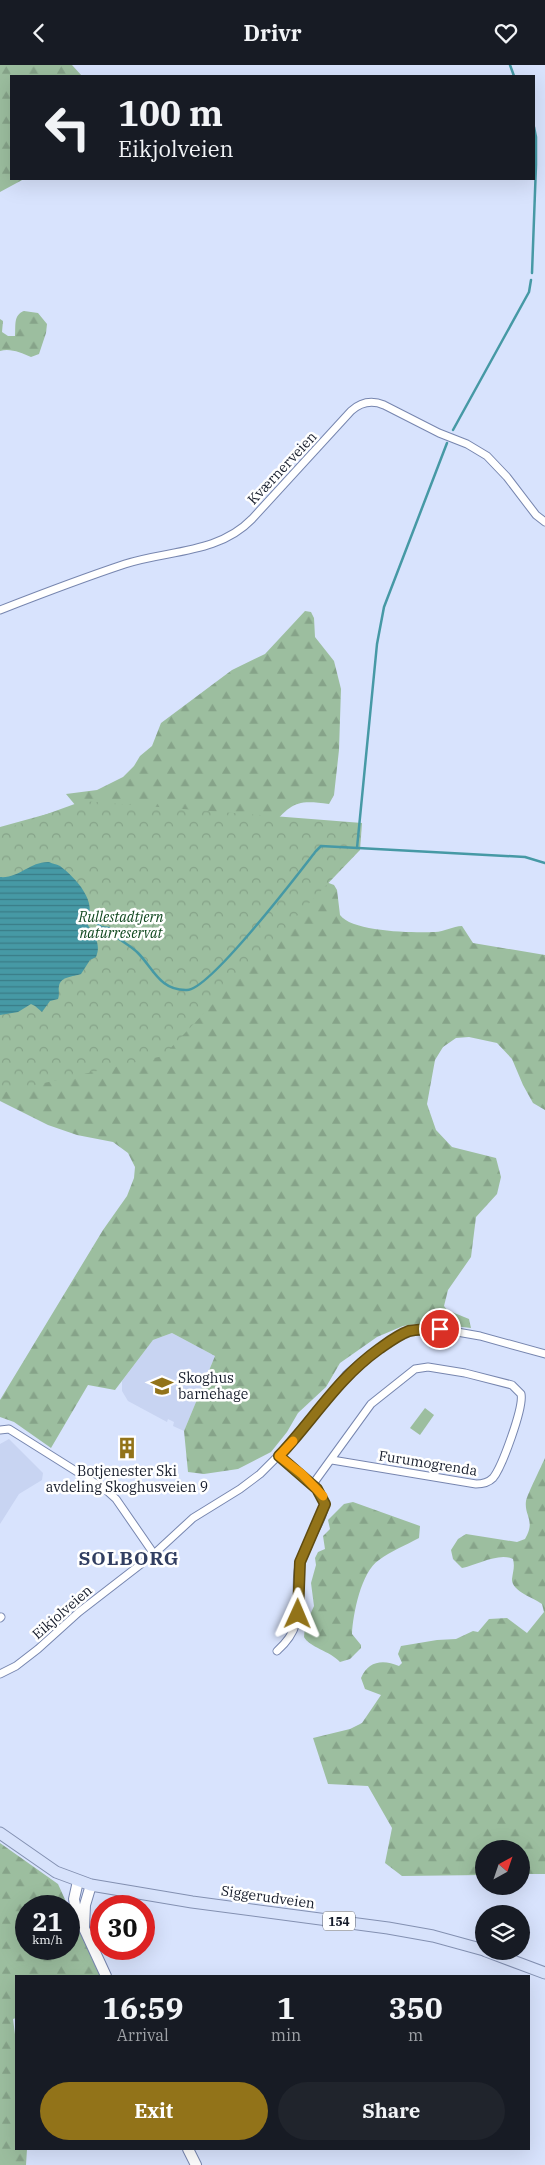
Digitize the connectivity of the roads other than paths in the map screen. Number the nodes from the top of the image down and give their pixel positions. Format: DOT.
graph roads {
  1 [pos="545,522"];
  2 [pos="0,610"];
  3 [pos="545,1354"];
  4 [pos="0,1430"];
  5 [pos="279,1456"];
  6 [pos="332,1460"];
  7 [pos="313,1484"];
  8 [pos="154,1554"];
  9 [pos="277,1651"];
  10 [pos="0,1674"];
  11 [pos="0,1833"];
  12 [pos="78,1881"];
  13 [pos="90,1885"];
  14 [pos="84,1928"];
  15 [pos="475,1948"];
  16 [pos="510,1960"];
  17 [pos="545,1973"];
  18 [pos="106,1975"];
  19 [pos="188,2150"];
  20 [pos="196,2165"];
  1 -- 2 [label="street, Kværnerveien"];
  3 -- 5 [label="street, Eikjolveien"];
  4 -- 8 [label="street"];
  5 -- 7 [label="street"];
  5 -- 8 [label="street, Eikjolveien"];
  6 -- 6 [label="street, Furumogrenda"];
  6 -- 7 [label="street, Furumogrenda"];
  7 -- 9 [label="street"];
  8 -- 10 [label="street, Eikjolveien"];
  11 -- 12 [label="main road, 154"];
  12 -- 13 [label="main road, Siggerudveien / 154"];
  12 -- 14 [label="main road"];
  13 -- 14 [label="main road"];
  13 -- 15 [label="main road, Siggerudveien / 154"];
  14 -- 18 [label="main road"];
  16 -- 17 [label="main road, Siggerudveien / 154"];
  19 -- 20 [label="main road"];
}
